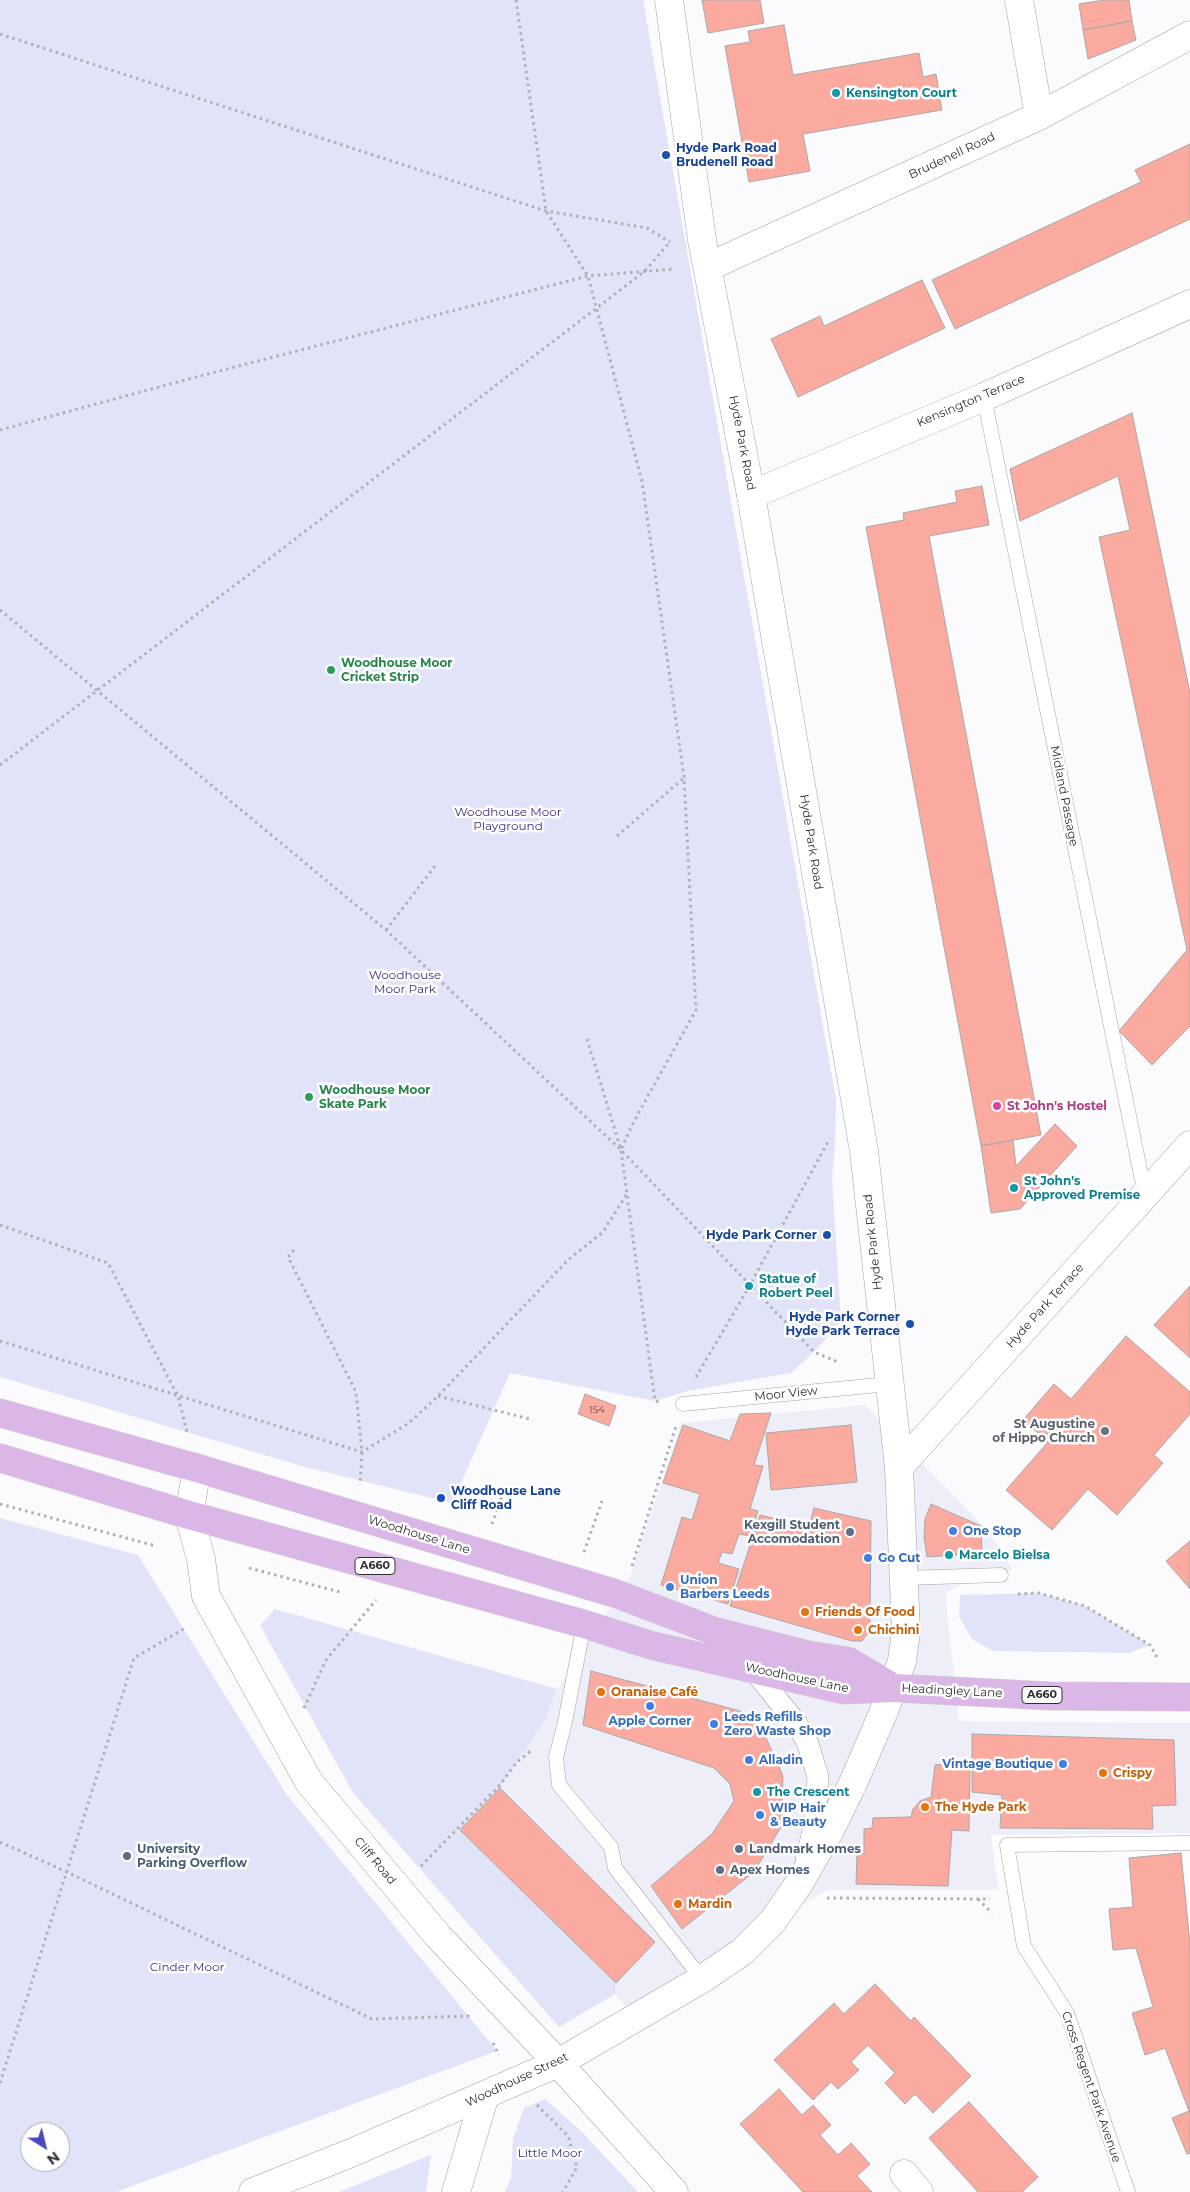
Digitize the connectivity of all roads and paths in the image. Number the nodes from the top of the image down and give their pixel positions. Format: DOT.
graph roads {
  1 [pos="516,0"];
  2 [pos="669,0"];
  3 [pos="1019,0"];
  4 [pos="0,34"];
  5 [pos="1190,35"];
  6 [pos="1040,116"];
  7 [pos="546,210"];
  8 [pos="670,242"];
  9 [pos="708,267"];
  10 [pos="645,271"];
  11 [pos="588,276"];
  12 [pos="1190,304"];
  13 [pos="597,308"];
  14 [pos="984,396"];
  15 [pos="0,430"];
  16 [pos="752,495"];
  17 [pos="0,610"];
  18 [pos="97,690"];
  19 [pos="0,765"];
  20 [pos="684,777"];
  21 [pos="617,836"];
  22 [pos="435,866"];
  23 [pos="386,930"];
  24 [pos="587,1039"];
  25 [pos="830,1139"];
  26 [pos="1190,1145"];
  27 [pos="621,1150"];
  28 [pos="627,1194"];
  29 [pos="1145,1195"];
  30 [pos="0,1225"];
  31 [pos="294,1250"];
  32 [pos="750,1285"];
  33 [pos="0,1341"];
  34 [pos="839,1362"];
  35 [pos="889,1384"];
  36 [pos="178,1396"];
  37 [pos="438,1396"];
  38 [pos="683,1404"];
  39 [pos="0,1413"];
  40 [pos="530,1420"];
  41 [pos="362,1452"];
  42 [pos="0,1458"];
  43 [pos="899,1466"];
  44 [pos="197,1468"];
  45 [pos="505,1487"];
  46 [pos="602,1501"];
  47 [pos="0,1504"];
  48 [pos="189,1514"];
  49 [pos="360,1517"];
  50 [pos="156,1546"];
  51 [pos="482,1553"];
  52 [pos="400,1573"];
  53 [pos="1001,1575"];
  54 [pos="903,1578"];
  55 [pos="574,1581"];
  56 [pos="1009,1594"];
  57 [pos="623,1595"];
  58 [pos="215,1610"];
  59 [pos="584,1624"];
  60 [pos="1158,1659"];
  61 [pos="752,1668"];
  62 [pos="894,1688"];
  63 [pos="1190,1697"];
  64 [pos="301,1716"];
  65 [pos="565,1722"];
  66 [pos="0,1842"];
  67 [pos="1190,1843"];
  68 [pos="67,1872"];
  69 [pos="399,1889"];
  70 [pos="794,1892"];
  71 [pos="1016,1899"];
  72 [pos="702,1979"];
  73 [pos="511,2014"];
  74 [pos="490,2037"];
  75 [pos="558,2063"];
  76 [pos="513,2082"];
  77 [pos="0,2083"];
  78 [pos="485,2095"];
  79 [pos="253,2192"];
  80 [pos="456,2192"];
  81 [pos="563,2192"];
  82 [pos="674,2192"];
  83 [pos="1128,2192"];
  1 -- 7 [label="path"];
  2 -- 9 [label="street, Hyde Park Road"];
  3 -- 6 [label="street"];
  4 -- 7 [label="path"];
  5 -- 6 [label="street, Brudenell Road"];
  6 -- 9 [label="street, Brudenell Road"];
  7 -- 8 [label="path"];
  7 -- 11 [label="path"];
  8 -- 9 [label="path"];
  8 -- 10 [label="path"];
  9 -- 10 [label="path"];
  9 -- 16 [label="street, Hyde Park Road"];
  10 -- 11 [label="path"];
  10 -- 13 [label="path"];
  11 -- 13 [label="path"];
  11 -- 15 [label="path"];
  12 -- 14 [label="street, Kensington Terrace"];
  13 -- 18 [label="path"];
  13 -- 20 [label="path"];
  14 -- 16 [label="street, Kensington Terrace"];
  14 -- 29 [label="lane, Midland Passage"];
  16 -- 35 [label="street, Hyde Park Road"];
  17 -- 18 [label="path"];
  18 -- 19 [label="path"];
  18 -- 23 [label="path"];
  20 -- 21 [label="path"];
  20 -- 27 [label="path"];
  22 -- 23 [label="path"];
  23 -- 27 [label="path"];
  24 -- 27 [label="path"];
  25 -- 32 [label="path"];
  26 -- 29 [label="street, Hyde Park Terrace"];
  27 -- 28 [label="path"];
  27 -- 32 [label="path"];
  28 -- 37 [label="path"];
  28 -- 38 [label="path"];
  29 -- 43 [label="street, Hyde Park Terrace"];
  30 -- 36 [label="path"];
  31 -- 41 [label="path"];
  32 -- 34 [label="path"];
  32 -- 38 [label="path"];
  33 -- 36 [label="path"];
  35 -- 38 [label="lane, Moor View"];
  35 -- 43 [label="street, Hyde Park Road"];
  36 -- 41 [label="path"];
  36 -- 44 [label="path"];
  37 -- 40 [label="path"];
  37 -- 41 [label="path"];
  38 -- 57 [label="path"];
  39 -- 44 [label="highway, Woodhouse Lane / A660"];
  41 -- 49 [label="path"];
  42 -- 48 [label="highway, Woodhouse Lane / A660"];
  43 -- 54 [label="street, Hyde Park Road"];
  44 -- 48 [label="street, Cliff Road"];
  44 -- 49 [label="highway, Woodhouse Lane / A660"];
  45 -- 51 [label="path"];
  46 -- 55 [label="path"];
  47 -- 50 [label="path"];
  48 -- 52 [label="highway, Woodhouse Lane / A660"];
  48 -- 58 [label="street, Cliff Road"];
  49 -- 51 [label="highway, Woodhouse Lane / A660"];
  51 -- 55 [label="highway, Woodhouse Lane / A660"];
  52 -- 59 [label="highway, Woodhouse Lane / A660"];
  52 -- 64 [label="path"];
  53 -- 54 [label="lane"];
  54 -- 62 [label="street, Hyde Park Road"];
  55 -- 57 [label="highway, Woodhouse Lane / A660"];
  56 -- 60 [label="path"];
  57 -- 62 [label="highway, Woodhouse Lane / A660"];
  58 -- 68 [label="path"];
  58 -- 69 [label="street, Cliff Road"];
  59 -- 61 [label="highway, Woodhouse Lane / A660"];
  59 -- 65 [label="lane"];
  61 -- 62 [label="highway, Woodhouse Lane / A660"];
  61 -- 70 [label="street, Woodhouse Street"];
  62 -- 63 [label="highway, Headingley Lane / A660"];
  62 -- 70 [label="street, Woodhouse Street"];
  65 -- 69 [label="path"];
  65 -- 72 [label="lane"];
  66 -- 68 [label="path"];
  67 -- 71 [label="lane, Cross Regent Park Avenue"];
  68 -- 73 [label="path"];
  68 -- 77 [label="path"];
  69 -- 73 [label="street, Cliff Road"];
  70 -- 71 [label="path"];
  70 -- 72 [label="street, Woodhouse Street"];
  71 -- 83 [label="lane, Cross Regent Park Avenue"];
  72 -- 75 [label="street, Woodhouse Street"];
  73 -- 75 [label="street, Cliff Road"];
  74 -- 76 [label="path"];
  75 -- 76 [label="street, Woodhouse Street"];
  75 -- 82 [label="street, Cliff Road"];
  76 -- 78 [label="street, Woodhouse Street"];
  76 -- 81 [label="path"];
  78 -- 79 [label="street, Woodhouse Street"];
  78 -- 80 [label="street"];
}
